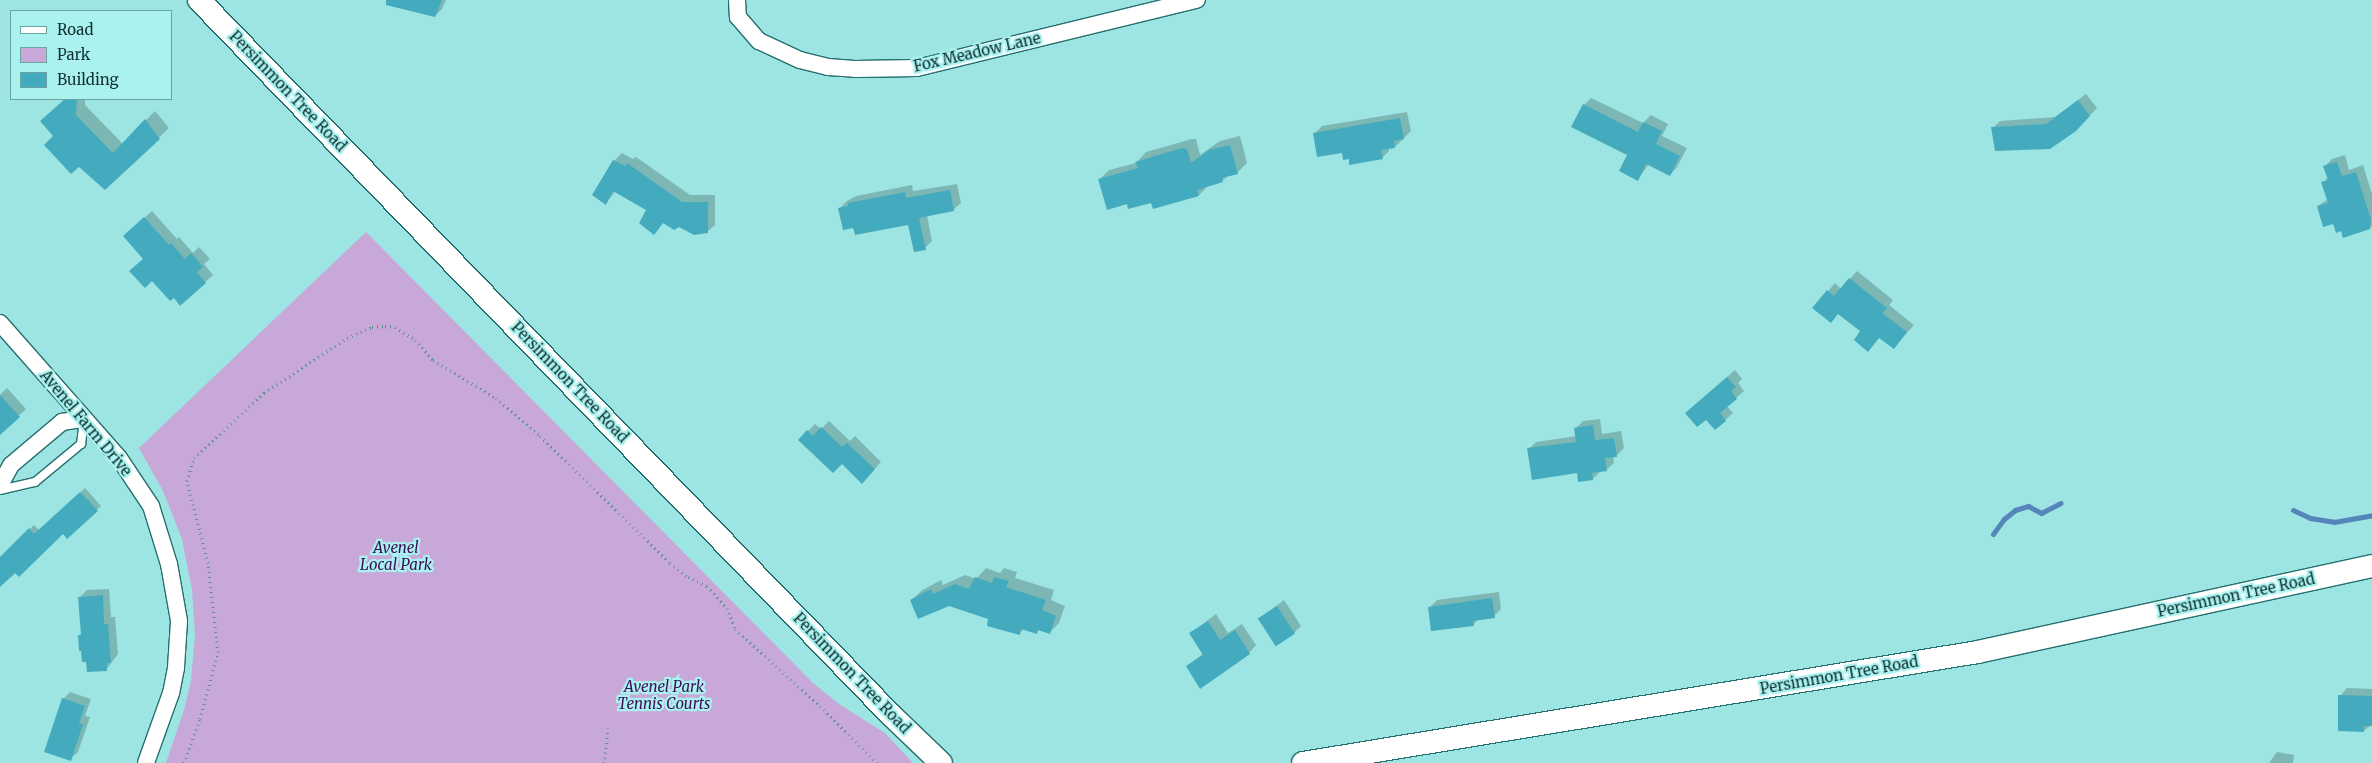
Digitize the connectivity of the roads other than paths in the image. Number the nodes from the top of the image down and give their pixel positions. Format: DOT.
graph roads {
  1 [pos="199,0"];
  2 [pos="737,0"];
  3 [pos="1196,0"];
  4 [pos="0,323"];
  5 [pos="84,419"];
  6 [pos="0,485"];
  7 [pos="0,490"];
  8 [pos="2372,566"];
  9 [pos="146,763"];
  10 [pos="941,763"];
  11 [pos="1303,763"];
  1 -- 10 [label="main road, Persimmon Tree Road"];
  2 -- 3 [label="street, Fox Meadow Lane"];
  4 -- 5 [label="street, Avenel Farm Drive"];
  5 -- 6 [label="street"];
  5 -- 7 [label="lane"];
  5 -- 9 [label="street, Avenel Farm Drive"];
  8 -- 11 [label="main road, Persimmon Tree Road"];
}
